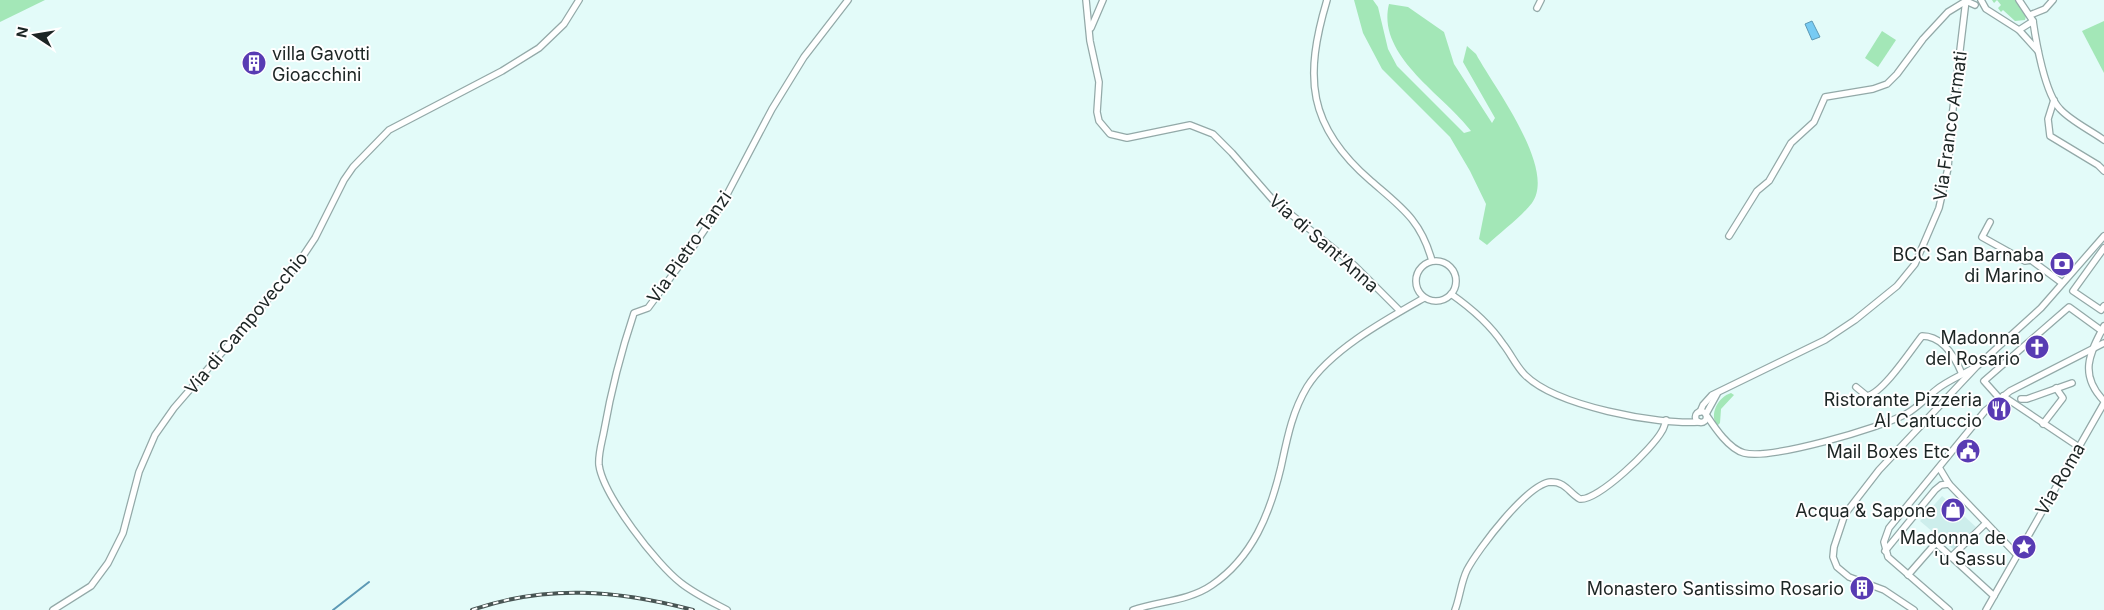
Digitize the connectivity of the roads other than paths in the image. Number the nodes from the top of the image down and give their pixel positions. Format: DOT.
graph roads {
  1 [pos="578,0"];
  2 [pos="848,0"];
  3 [pos="1086,0"];
  4 [pos="1103,0"];
  5 [pos="1327,0"];
  6 [pos="1541,0"];
  7 [pos="1981,0"];
  8 [pos="2019,0"];
  9 [pos="2053,0"];
  10 [pos="1966,1"];
  11 [pos="1975,5"];
  12 [pos="1537,8"];
  13 [pos="1986,9"];
  14 [pos="1965,16"];
  15 [pos="2031,18"];
  16 [pos="1090,30"];
  17 [pos="2019,30"];
  18 [pos="2038,51"];
  19 [pos="2054,100"];
  20 [pos="2104,140"];
  21 [pos="2104,172"];
  22 [pos="1990,222"];
  23 [pos="1729,236"];
  24 [pos="2104,236"];
  25 [pos="2104,248"];
  26 [pos="1432,261"];
  27 [pos="2062,283"];
  28 [pos="1451,294"];
  29 [pos="1424,298"];
  30 [pos="2104,306"];
  31 [pos="1400,311"];
  32 [pos="2103,328"];
  33 [pos="2104,343"];
  34 [pos="2092,350"];
  35 [pos="2080,357"];
  36 [pos="2087,365"];
  37 [pos="1976,367"];
  38 [pos="1962,374"];
  39 [pos="2072,383"];
  40 [pos="1856,386"];
  41 [pos="2056,388"];
  42 [pos="2001,398"];
  43 [pos="2021,399"];
  44 [pos="2104,402"];
  45 [pos="1702,414"];
  46 [pos="1666,420"];
  47 [pos="1700,422"];
  48 [pos="1687,423"];
  49 [pos="2043,424"];
  50 [pos="1717,430"];
  51 [pos="2079,447"];
  52 [pos="1940,468"];
  53 [pos="1949,484"];
  54 [pos="1986,523"];
  55 [pos="1885,551"];
  56 [pos="2017,555"];
  57 [pos="1951,557"];
  58 [pos="1908,575"];
  59 [pos="1994,596"];
  60 [pos="53,610"];
  61 [pos="728,610"];
  62 [pos="1133,610"];
  63 [pos="1455,610"];
  64 [pos="1914,610"];
  65 [pos="1949,610"];
  66 [pos="1986,610"];
  1 -- 60 [label="street, Via di Campovecchio"];
  2 -- 61 [label="street, Via Pietro Tanzi"];
  3 -- 16 [label="street, Via di Sant'Anna"];
  4 -- 16 [label="street"];
  5 -- 26 [label="street"];
  6 -- 12 [label="street"];
  7 -- 13 [label="street"];
  8 -- 15 [label="street"];
  9 -- 15 [label="street"];
  10 -- 11 [label="street"];
  10 -- 14 [label="street, Via Franco Armati"];
  10 -- 23 [label="street"];
  11 -- 13 [label="street"];
  11 -- 14 [label="street"];
  13 -- 17 [label="street"];
  14 -- 45 [label="street, Via Franco Armati"];
  15 -- 17 [label="street"];
  15 -- 18 [label="street"];
  16 -- 31 [label="street, Via di Sant'Anna"];
  17 -- 18 [label="street"];
  18 -- 19 [label="street"];
  19 -- 20 [label="street"];
  19 -- 21 [label="street"];
  22 -- 27 [label="street"];
  24 -- 27 [label="street"];
  25 -- 30 [label="street"];
  26 -- 28 [label="street"];
  26 -- 29 [label="street"];
  27 -- 37 [label="street"];
  28 -- 29 [label="street"];
  28 -- 46 [label="street"];
  29 -- 31 [label="street"];
  31 -- 62 [label="street"];
  32 -- 34 [label="street"];
  32 -- 42 [label="street"];
  33 -- 34 [label="street"];
  34 -- 35 [label="street"];
  34 -- 36 [label="street"];
  35 -- 36 [label="street"];
  35 -- 42 [label="street"];
  36 -- 44 [label="street"];
  37 -- 38 [label="street"];
  37 -- 64 [label="street"];
  38 -- 40 [label="street"];
  38 -- 50 [label="street"];
  39 -- 41 [label="street"];
  41 -- 43 [label="street"];
  41 -- 49 [label="street"];
  42 -- 49 [label="street"];
  42 -- 52 [label="street"];
  44 -- 51 [label="street, Via Roma"];
  45 -- 47 [label="street"];
  45 -- 47 [label="street"];
  45 -- 48 [label="street"];
  45 -- 50 [label="street"];
  46 -- 48 [label="street"];
  46 -- 63 [label="street"];
  47 -- 48 [label="street"];
  47 -- 50 [label="street"];
  49 -- 51 [label="street"];
  51 -- 56 [label="street, Via Roma"];
  52 -- 53 [label="street"];
  52 -- 55 [label="street"];
  53 -- 54 [label="street"];
  53 -- 55 [label="street"];
  54 -- 56 [label="street"];
  54 -- 57 [label="street"];
  55 -- 58 [label="street"];
  56 -- 59 [label="street, Via Roma"];
  57 -- 58 [label="street"];
  57 -- 59 [label="street"];
  58 -- 65 [label="street"];
  59 -- 66 [label="street, Via Roma"];
}
